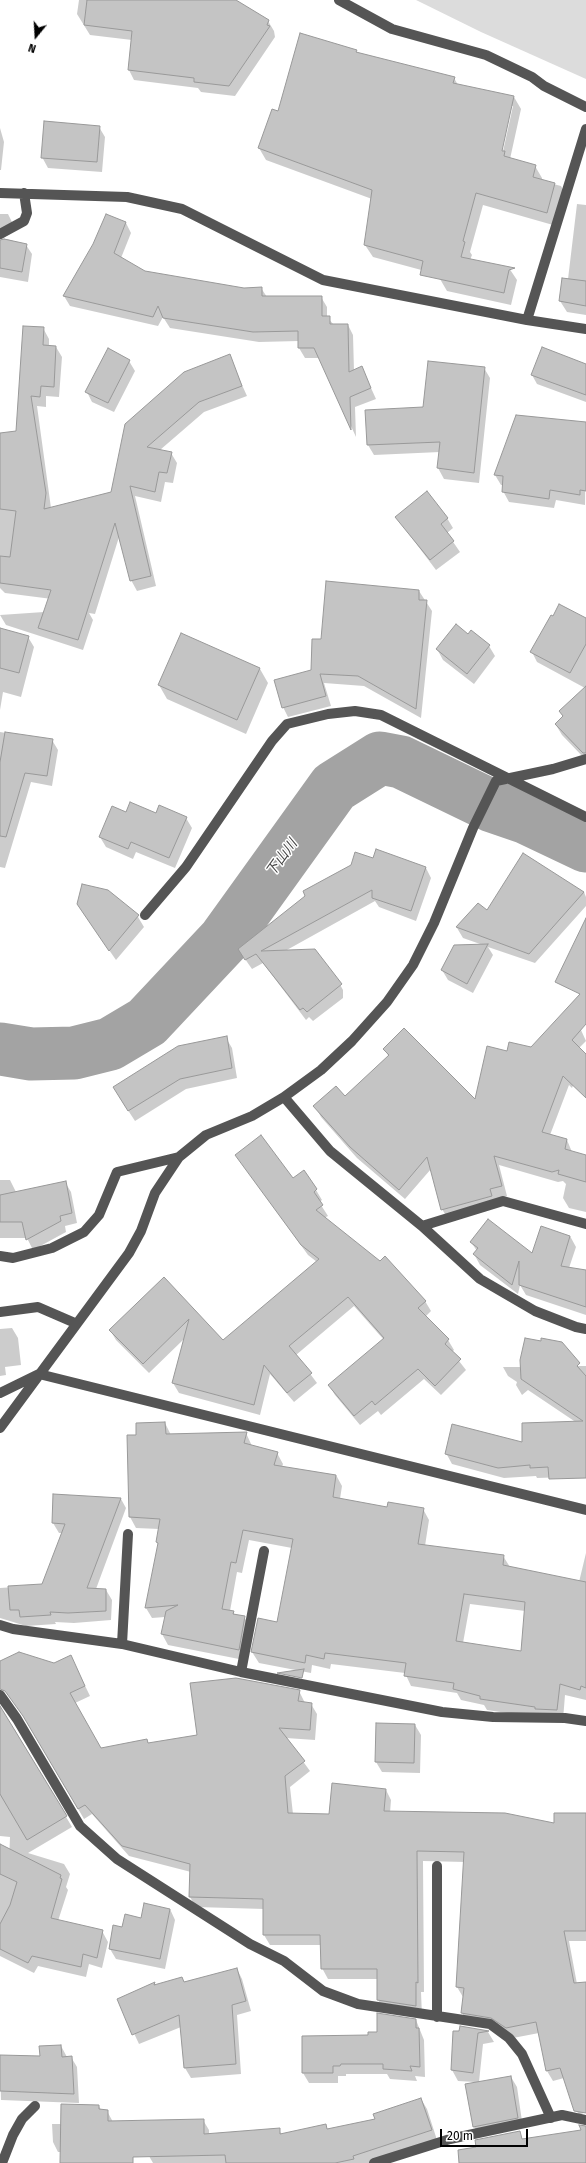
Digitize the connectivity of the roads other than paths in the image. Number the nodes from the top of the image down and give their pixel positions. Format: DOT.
graph roads {
  1 [pos="339,0"];
  2 [pos="586,107"];
  3 [pos="586,129"];
  4 [pos="0,193"];
  5 [pos="24,193"];
  6 [pos="0,234"];
  7 [pos="528,320"];
  8 [pos="586,329"];
  9 [pos="586,758"];
  10 [pos="510,779"];
  11 [pos="586,817"];
  12 [pos="145,915"];
  13 [pos="284,1097"];
  14 [pos="179,1157"];
  15 [pos="586,1224"];
  16 [pos="422,1226"];
  17 [pos="0,1256"];
  18 [pos="0,1312"];
  19 [pos="75,1323"];
  20 [pos="586,1329"];
  21 [pos="39,1374"];
  22 [pos="0,1394"];
  23 [pos="0,1428"];
  24 [pos="586,1510"];
  25 [pos="128,1534"];
  26 [pos="264,1552"];
  27 [pos="0,1625"];
  28 [pos="122,1644"];
  29 [pos="241,1672"];
  30 [pos="0,1695"];
  31 [pos="586,1721"];
  32 [pos="437,1866"];
  33 [pos="437,2017"];
  34 [pos="35,2106"];
  35 [pos="551,2118"];
  36 [pos="586,2120"];
  37 [pos="2,2163"];
  38 [pos="374,2163"];
  1 -- 2 [label="street"];
  3 -- 7 [label="street"];
  4 -- 5 [label="street"];
  5 -- 6 [label="street"];
  5 -- 7 [label="street"];
  7 -- 8 [label="street"];
  9 -- 10 [label="street"];
  10 -- 11 [label="street"];
  10 -- 12 [label="street"];
  10 -- 13 [label="street"];
  13 -- 14 [label="street"];
  13 -- 16 [label="street"];
  14 -- 17 [label="street"];
  14 -- 19 [label="street"];
  15 -- 16 [label="street"];
  16 -- 20 [label="street"];
  18 -- 19 [label="street"];
  19 -- 21 [label="street"];
  21 -- 22 [label="street"];
  21 -- 23 [label="street"];
  21 -- 24 [label="street"];
  25 -- 28 [label="street"];
  26 -- 29 [label="street"];
  27 -- 28 [label="street"];
  28 -- 29 [label="street"];
  29 -- 31 [label="street"];
  30 -- 33 [label="street"];
  32 -- 33 [label="street"];
  33 -- 35 [label="street"];
  34 -- 37 [label="street"];
  35 -- 36 [label="street"];
  35 -- 38 [label="street"];
}
